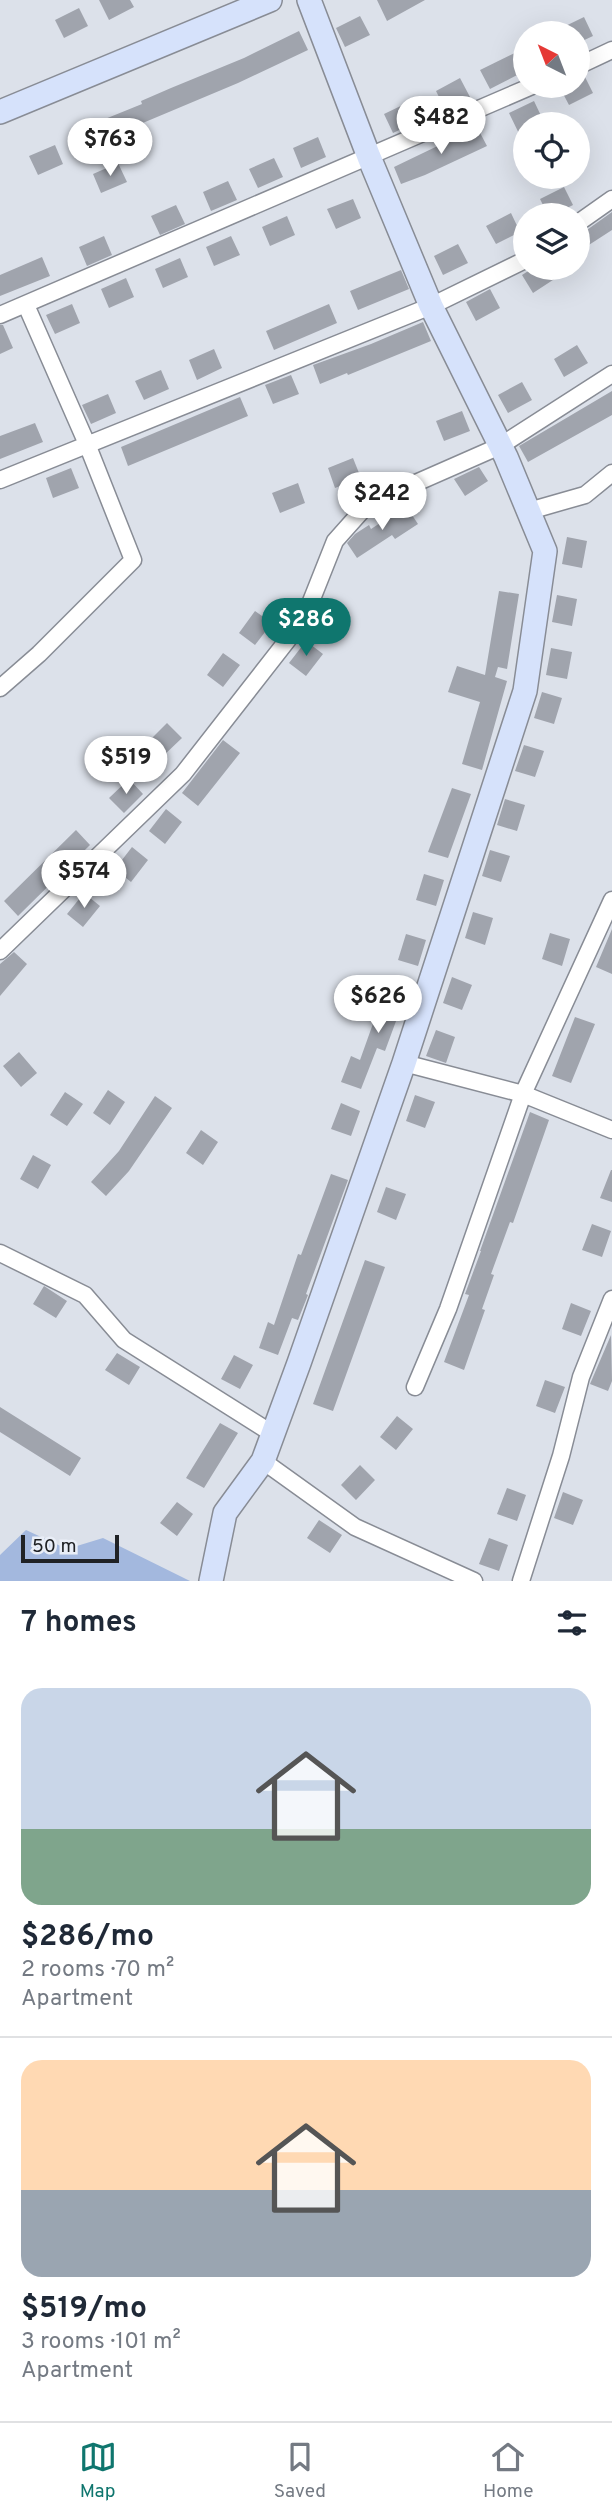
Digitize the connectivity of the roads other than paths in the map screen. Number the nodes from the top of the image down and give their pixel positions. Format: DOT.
graph roads {
  1 [pos="270,0"];
  2 [pos="309,0"];
  3 [pos="612,50"];
  4 [pos="590,60"];
  5 [pos="513,94"];
  6 [pos="0,112"];
  7 [pos="369,157"];
  8 [pos="612,199"];
  9 [pos="590,215"];
  10 [pos="513,266"];
  11 [pos="26,305"];
  12 [pos="431,306"];
  13 [pos="0,315"];
  14 [pos="612,374"];
  15 [pos="87,444"];
  16 [pos="500,446"];
  17 [pos="612,472"];
  18 [pos="0,481"];
  19 [pos="529,511"];
  20 [pos="0,688"];
  21 [pos="612,900"];
  22 [pos="0,951"];
  23 [pos="404,1063"];
  24 [pos="523,1094"];
  25 [pos="612,1130"];
  26 [pos="0,1253"];
  27 [pos="612,1299"];
  28 [pos="415,1387"];
  29 [pos="273,1434"];
  30 [pos="263,1461"];
  31 [pos="439,1574"];
  32 [pos="211,1581"];
  33 [pos="474,1581"];
  34 [pos="521,1581"];
  1 -- 6 [label="street"];
  2 -- 7 [label="street"];
  3 -- 4 [label="street"];
  5 -- 7 [label="street"];
  7 -- 11 [label="street"];
  7 -- 12 [label="street"];
  8 -- 9 [label="street"];
  10 -- 12 [label="street"];
  11 -- 13 [label="street"];
  11 -- 15 [label="street"];
  12 -- 15 [label="street"];
  12 -- 16 [label="street"];
  14 -- 16 [label="street"];
  15 -- 18 [label="street"];
  15 -- 20 [label="street"];
  16 -- 19 [label="street"];
  16 -- 22 [label="street"];
  17 -- 19 [label="street"];
  19 -- 23 [label="street"];
  21 -- 24 [label="street"];
  23 -- 24 [label="street"];
  23 -- 29 [label="street"];
  24 -- 25 [label="street"];
  24 -- 28 [label="street"];
  26 -- 29 [label="street"];
  27 -- 34 [label="street"];
  29 -- 30 [label="street"];
  30 -- 31 [label="street"];
  30 -- 32 [label="street"];
  31 -- 33 [label="street"];
}
